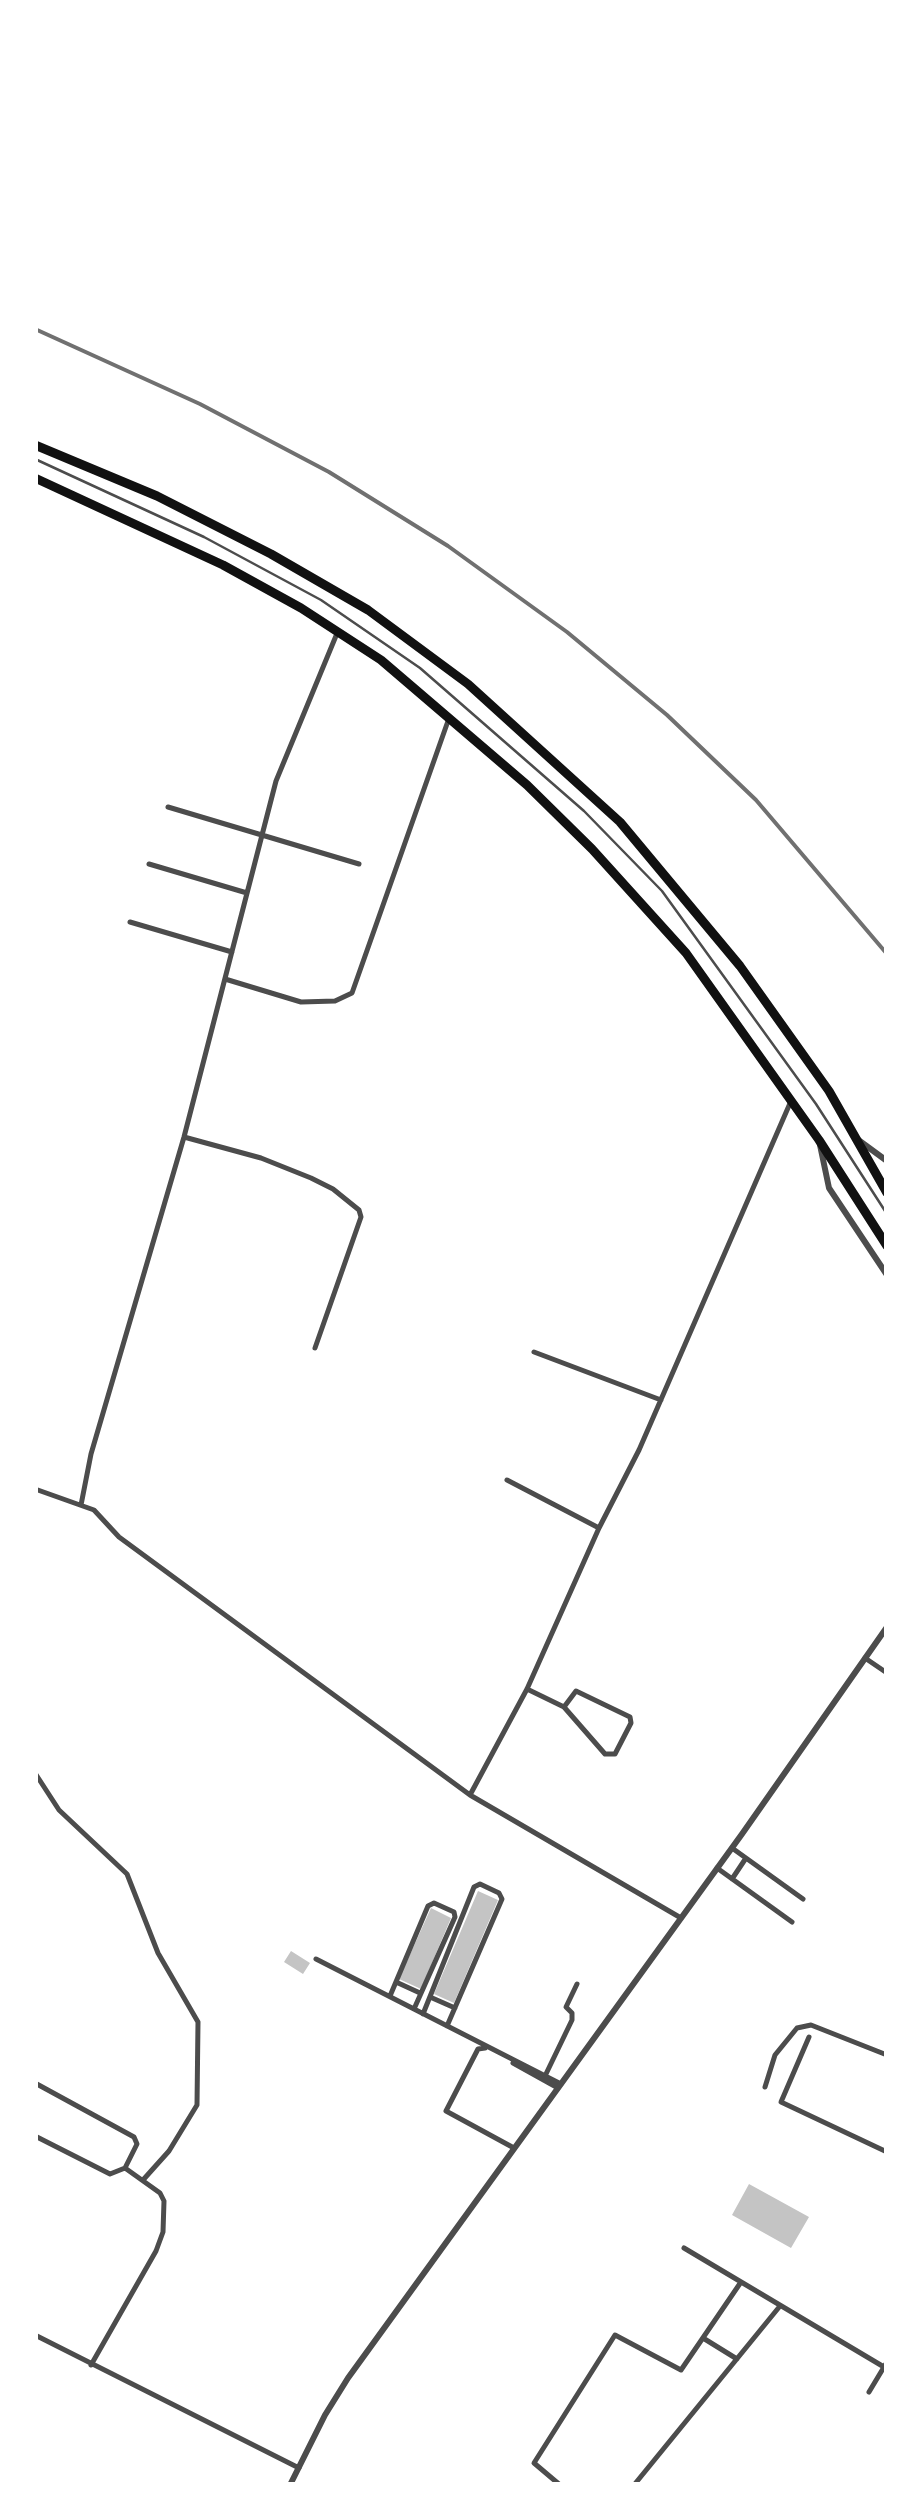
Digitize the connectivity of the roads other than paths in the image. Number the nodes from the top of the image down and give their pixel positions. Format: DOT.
graph roads {
  1 [pos="35,445"];
  2 [pos="35,459"];
  3 [pos="35,478"];
  4 [pos="338,631"];
  5 [pos="450,717"];
  6 [pos="168,808"];
  7 [pos="262,834"];
  8 [pos="149,864"];
  9 [pos="360,864"];
  10 [pos="248,894"];
  11 [pos="130,922"];
  12 [pos="232,952"];
  13 [pos="225,979"];
  14 [pos="791,1100"];
  15 [pos="852,1135"];
  16 [pos="184,1137"];
  17 [pos="819,1140"];
  18 [pos="887,1160"];
  19 [pos="887,1193"];
  20 [pos="887,1214"];
  21 [pos="887,1246"];
  22 [pos="887,1275"];
  23 [pos="315,1348"];
  24 [pos="534,1352"];
  25 [pos="661,1400"];
  26 [pos="507,1480"];
  27 [pos="35,1489"];
  28 [pos="80,1505"];
  29 [pos="599,1528"];
  30 [pos="887,1627"];
  31 [pos="865,1658"];
  32 [pos="887,1673"];
  33 [pos="527,1689"];
  34 [pos="564,1708"];
  35 [pos="35,1773"];
  36 [pos="470,1795"];
  37 [pos="732,1848"];
  38 [pos="746,1858"];
  39 [pos="717,1868"];
  40 [pos="732,1879"];
  41 [pos="803,1899"];
  42 [pos="681,1918"];
  43 [pos="792,1922"];
  44 [pos="316,1959"];
  45 [pos="396,1982"];
  46 [pos="577,1984"];
  47 [pos="421,1994"];
  48 [pos="390,1997"];
  49 [pos="430,1997"];
  50 [pos="455,2008"];
  51 [pos="414,2009"];
  52 [pos="423,2014"];
  53 [pos="447,2026"];
  54 [pos="809,2037"];
  55 [pos="887,2055"];
  56 [pos="545,2076"];
  57 [pos="35,2084"];
  58 [pos="559,2086"];
  59 [pos="765,2087"];
  60 [pos="35,2136"];
  61 [pos="514,2148"];
  62 [pos="887,2152"];
  63 [pos="125,2168"];
  64 [pos="143,2180"];
  65 [pos="684,2248"];
  66 [pos="742,2282"];
  67 [pos="780,2306"];
  68 [pos="35,2335"];
  69 [pos="703,2338"];
  70 [pos="736,2359"];
  71 [pos="92,2364"];
  72 [pos="885,2365"];
  73 [pos="869,2392"];
  74 [pos="299,2468"];
  75 [pos="290,2485"];
  76 [pos="560,2485"];
  77 [pos="634,2485"];
  1 -- 15 [label="main road"];
  2 -- 20 [label="lane"];
  3 -- 4 [label="main road"];
  4 -- 5 [label="main road"];
  4 -- 7 [label="street"];
  5 -- 13 [label="street"];
  5 -- 14 [label="main road"];
  6 -- 7 [label="street"];
  7 -- 9 [label="street"];
  7 -- 10 [label="street"];
  8 -- 10 [label="street"];
  10 -- 12 [label="street"];
  11 -- 12 [label="street"];
  12 -- 13 [label="street"];
  13 -- 16 [label="street"];
  14 -- 17 [label="main road"];
  14 -- 25 [label="street"];
  15 -- 18 [label="street"];
  15 -- 19 [label="main road"];
  16 -- 23 [label="street"];
  16 -- 28 [label="street"];
  17 -- 21 [label="main road"];
  17 -- 22 [label="street"];
  24 -- 25 [label="street"];
  25 -- 29 [label="street"];
  26 -- 29 [label="street"];
  27 -- 28 [label="street"];
  28 -- 36 [label="street"];
  29 -- 33 [label="street"];
  30 -- 31 [label="street"];
  31 -- 32 [label="street"];
  31 -- 37 [label="street"];
  33 -- 34 [label="street"];
  33 -- 36 [label="street"];
  34 -- 34 [label="street"];
  35 -- 64 [label="street"];
  36 -- 42 [label="street"];
  37 -- 38 [label="street"];
  37 -- 39 [label="street"];
  38 -- 40 [label="street"];
  38 -- 41 [label="street"];
  39 -- 40 [label="street"];
  39 -- 42 [label="street"];
  40 -- 43 [label="street"];
  42 -- 58 [label="street"];
  44 -- 48 [label="street"];
  45 -- 47 [label="street"];
  45 -- 47 [label="street"];
  45 -- 48 [label="street"];
  46 -- 56 [label="street"];
  47 -- 51 [label="street"];
  48 -- 51 [label="street"];
  49 -- 50 [label="street"];
  49 -- 50 [label="street"];
  49 -- 52 [label="street"];
  50 -- 53 [label="street"];
  51 -- 52 [label="street"];
  52 -- 53 [label="street"];
  53 -- 56 [label="street"];
  54 -- 62 [label="street"];
  55 -- 59 [label="street"];
  56 -- 58 [label="street"];
  57 -- 63 [label="street"];
  58 -- 61 [label="street"];
  58 -- 61 [label="street"];
  60 -- 63 [label="street"];
  61 -- 74 [label="street"];
  63 -- 64 [label="street"];
  64 -- 71 [label="street"];
  65 -- 66 [label="street"];
  66 -- 67 [label="street"];
  66 -- 69 [label="street"];
  67 -- 70 [label="street"];
  67 -- 72 [label="street"];
  68 -- 71 [label="street"];
  69 -- 70 [label="street"];
  69 -- 76 [label="street"];
  70 -- 77 [label="street"];
  71 -- 74 [label="street"];
  72 -- 73 [label="street"];
  74 -- 75 [label="street"];
}
